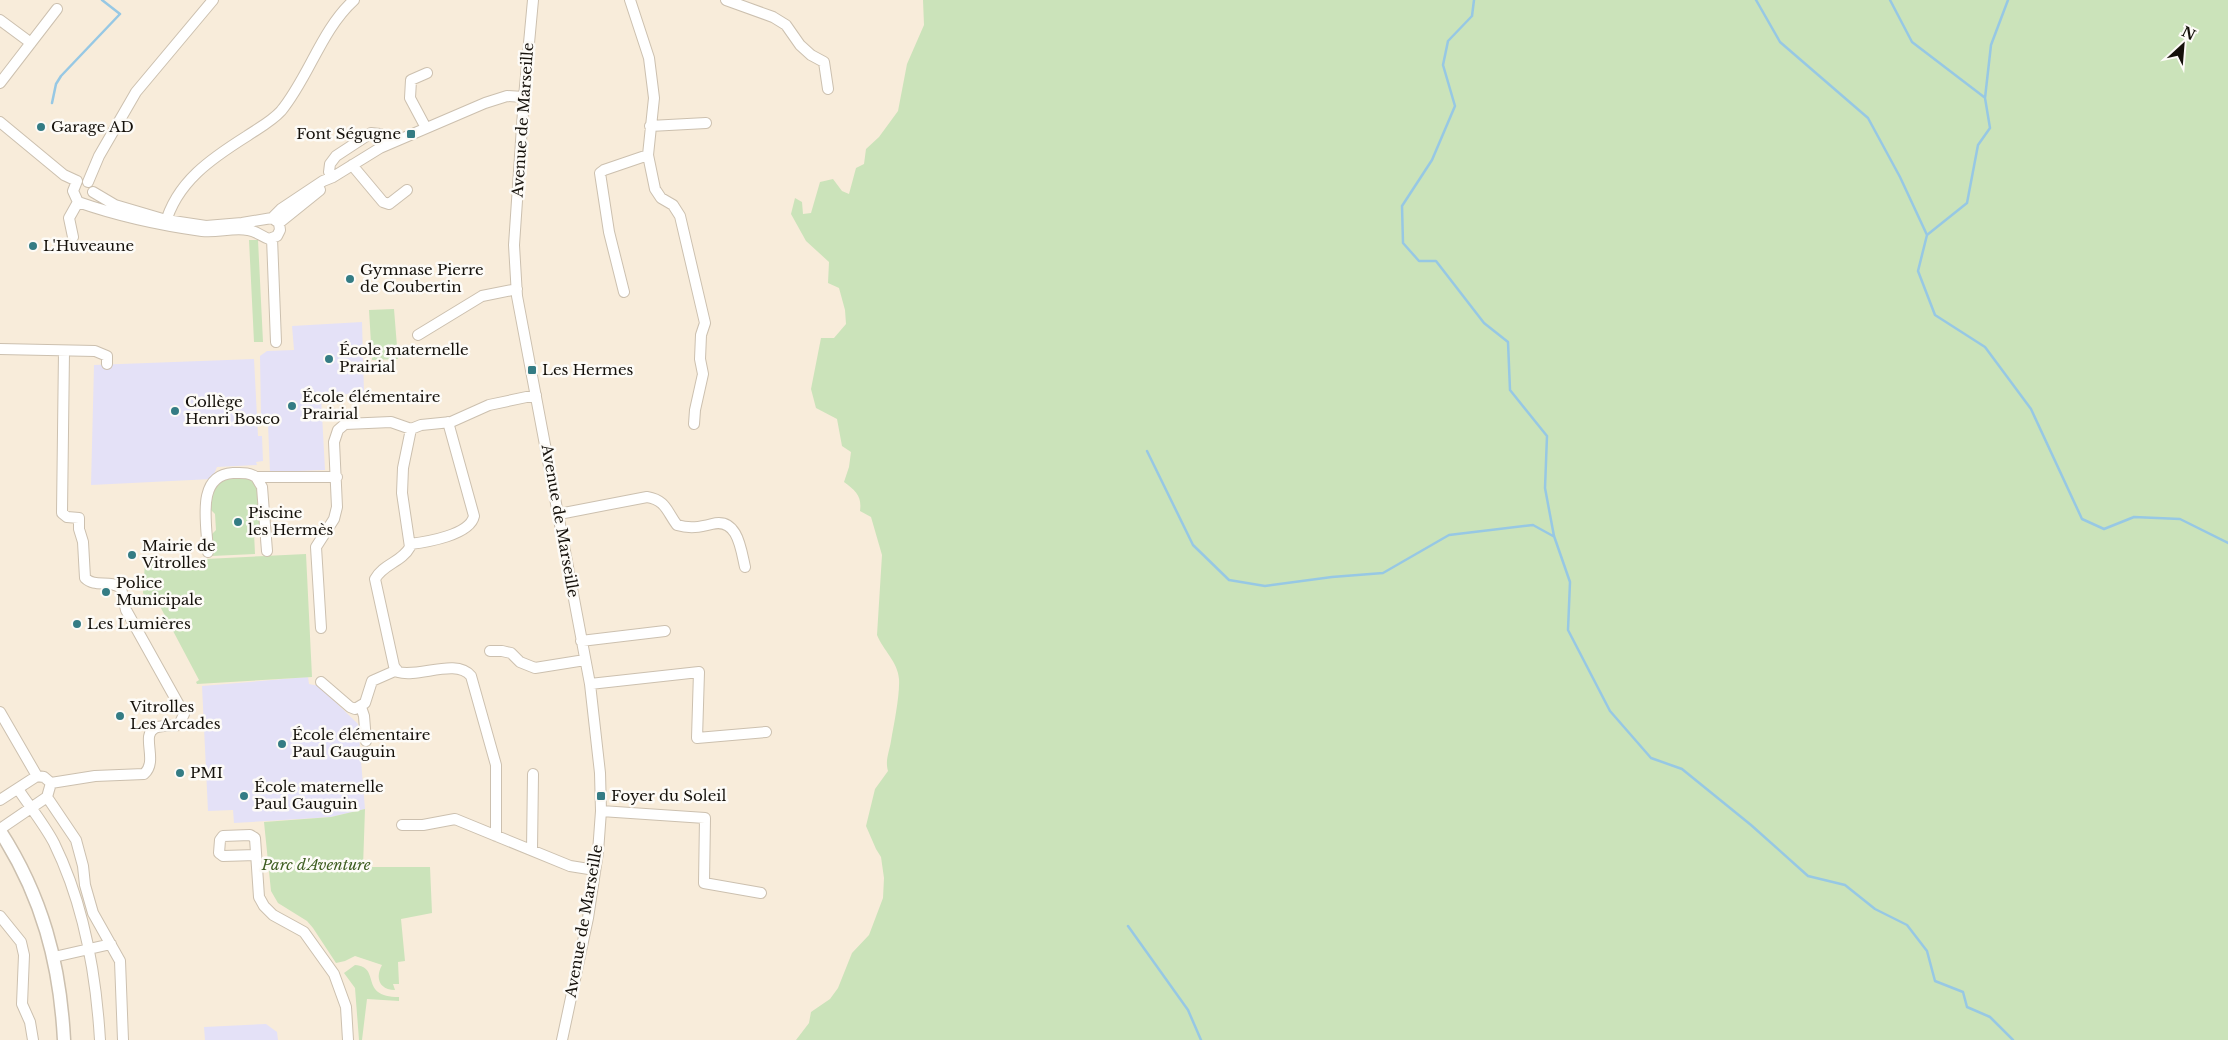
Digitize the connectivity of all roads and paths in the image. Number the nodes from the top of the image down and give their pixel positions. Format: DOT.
graph roads {
  1 [pos="214,0"];
  2 [pos="354,0"];
  3 [pos="534,0"];
  4 [pos="630,0"];
  5 [pos="726,0"];
  6 [pos="58,9"];
  7 [pos="0,20"];
  8 [pos="31,43"];
  9 [pos="427,73"];
  10 [pos="0,83"];
  11 [pos="828,88"];
  12 [pos="524,97"];
  13 [pos="0,122"];
  14 [pos="706,123"];
  15 [pos="650,126"];
  16 [pos="426,128"];
  17 [pos="0,131"];
  18 [pos="393,142"];
  19 [pos="648,156"];
  20 [pos="352,165"];
  21 [pos="333,177"];
  22 [pos="75,186"];
  23 [pos="90,187"];
  24 [pos="407,190"];
  25 [pos="82,203"];
  26 [pos="272,221"];
  27 [pos="165,223"];
  28 [pos="261,233"];
  29 [pos="73,236"];
  30 [pos="272,238"];
  31 [pos="517,289"];
  32 [pos="624,292"];
  33 [pos="418,335"];
  34 [pos="276,342"];
  35 [pos="0,350"];
  36 [pos="64,350"];
  37 [pos="107,364"];
  38 [pos="536,395"];
  39 [pos="448,422"];
  40 [pos="694,424"];
  41 [pos="411,429"];
  42 [pos="256,477"];
  43 [pos="337,477"];
  44 [pos="559,514"];
  45 [pos="410,544"];
  46 [pos="267,551"];
  47 [pos="208,552"];
  48 [pos="745,567"];
  49 [pos="321,628"];
  50 [pos="665,631"];
  51 [pos="582,641"];
  52 [pos="490,651"];
  53 [pos="585,660"];
  54 [pos="396,670"];
  55 [pos="321,682"];
  56 [pos="590,684"];
  57 [pos="361,707"];
  58 [pos="0,712"];
  59 [pos="766,732"];
  60 [pos="366,741"];
  61 [pos="533,774"];
  62 [pos="37,776"];
  63 [pos="51,783"];
  64 [pos="18,789"];
  65 [pos="47,797"];
  66 [pos="0,800"];
  67 [pos="30,808"];
  68 [pos="601,811"];
  69 [pos="402,825"];
  70 [pos="0,830"];
  71 [pos="496,836"];
  72 [pos="532,850"];
  73 [pos="256,855"];
  74 [pos="595,870"];
  75 [pos="761,893"];
  76 [pos="0,916"];
  77 [pos="111,944"];
  78 [pos="89,948"];
  79 [pos="54,957"];
  80 [pos="33,1040"];
  81 [pos="64,1040"];
  82 [pos="100,1040"];
  83 [pos="123,1040"];
  84 [pos="348,1040"];
  85 [pos="562,1040"];
  1 -- 23 [label="street"];
  2 -- 27 [label="street"];
  3 -- 12 [label="street, Avenue de Marseille"];
  4 -- 15 [label="street"];
  5 -- 11 [label="street"];
  6 -- 8 [label="street"];
  7 -- 8 [label="street"];
  8 -- 10 [label="street"];
  9 -- 16 [label="street"];
  12 -- 16 [label="street"];
  12 -- 31 [label="street, Avenue de Marseille"];
  13 -- 22 [label="street"];
  14 -- 15 [label="street"];
  15 -- 19 [label="street"];
  16 -- 18 [label="street"];
  17 -- 22 [label="street"];
  18 -- 20 [label="street"];
  18 -- 21 [label="street"];
  19 -- 32 [label="street"];
  19 -- 40 [label="street"];
  20 -- 21 [label="street"];
  20 -- 24 [label="street"];
  21 -- 26 [label="street"];
  22 -- 23 [label="street"];
  22 -- 25 [label="street"];
  23 -- 25 [label="street"];
  23 -- 27 [label="street"];
  25 -- 27 [label="street"];
  25 -- 29 [label="street"];
  26 -- 27 [label="street"];
  26 -- 28 [label="street"];
  26 -- 30 [label="street"];
  27 -- 28 [label="street"];
  28 -- 30 [label="street"];
  30 -- 34 [label="street"];
  31 -- 33 [label="street"];
  31 -- 38 [label="street, Avenue de Marseille"];
  35 -- 36 [label="street"];
  36 -- 37 [label="street"];
  36 -- 63 [label="street"];
  38 -- 39 [label="street"];
  38 -- 44 [label="street, Avenue de Marseille"];
  39 -- 41 [label="street"];
  39 -- 45 [label="street"];
  41 -- 43 [label="street"];
  41 -- 45 [label="street"];
  42 -- 43 [label="street"];
  42 -- 46 [label="street"];
  42 -- 47 [label="street"];
  43 -- 49 [label="street"];
  44 -- 48 [label="street"];
  44 -- 51 [label="street, Avenue de Marseille"];
  45 -- 54 [label="street"];
  50 -- 51 [label="street"];
  51 -- 53 [label="street, Avenue de Marseille"];
  52 -- 53 [label="street"];
  53 -- 56 [label="street, Avenue de Marseille"];
  54 -- 57 [label="street"];
  54 -- 71 [label="street"];
  55 -- 57 [label="street"];
  56 -- 59 [label="street"];
  56 -- 68 [label="street, Avenue de Marseille"];
  57 -- 60 [label="street"];
  58 -- 62 [label="street"];
  61 -- 72 [label="street"];
  62 -- 63 [label="street"];
  62 -- 64 [label="street"];
  63 -- 65 [label="street"];
  64 -- 66 [label="street"];
  64 -- 67 [label="street"];
  65 -- 67 [label="street"];
  65 -- 77 [label="street"];
  67 -- 70 [label="street"];
  67 -- 78 [label="street"];
  68 -- 74 [label="street, Avenue de Marseille"];
  68 -- 75 [label="street"];
  69 -- 71 [label="street"];
  70 -- 79 [label="main road"];
  71 -- 72 [label="street"];
  72 -- 74 [label="street"];
  73 -- 84 [label="street"];
  74 -- 85 [label="street, Avenue de Marseille"];
  76 -- 80 [label="street"];
  77 -- 78 [label="street"];
  77 -- 83 [label="street"];
  78 -- 79 [label="street"];
  78 -- 82 [label="street"];
  79 -- 81 [label="main road"];
}
